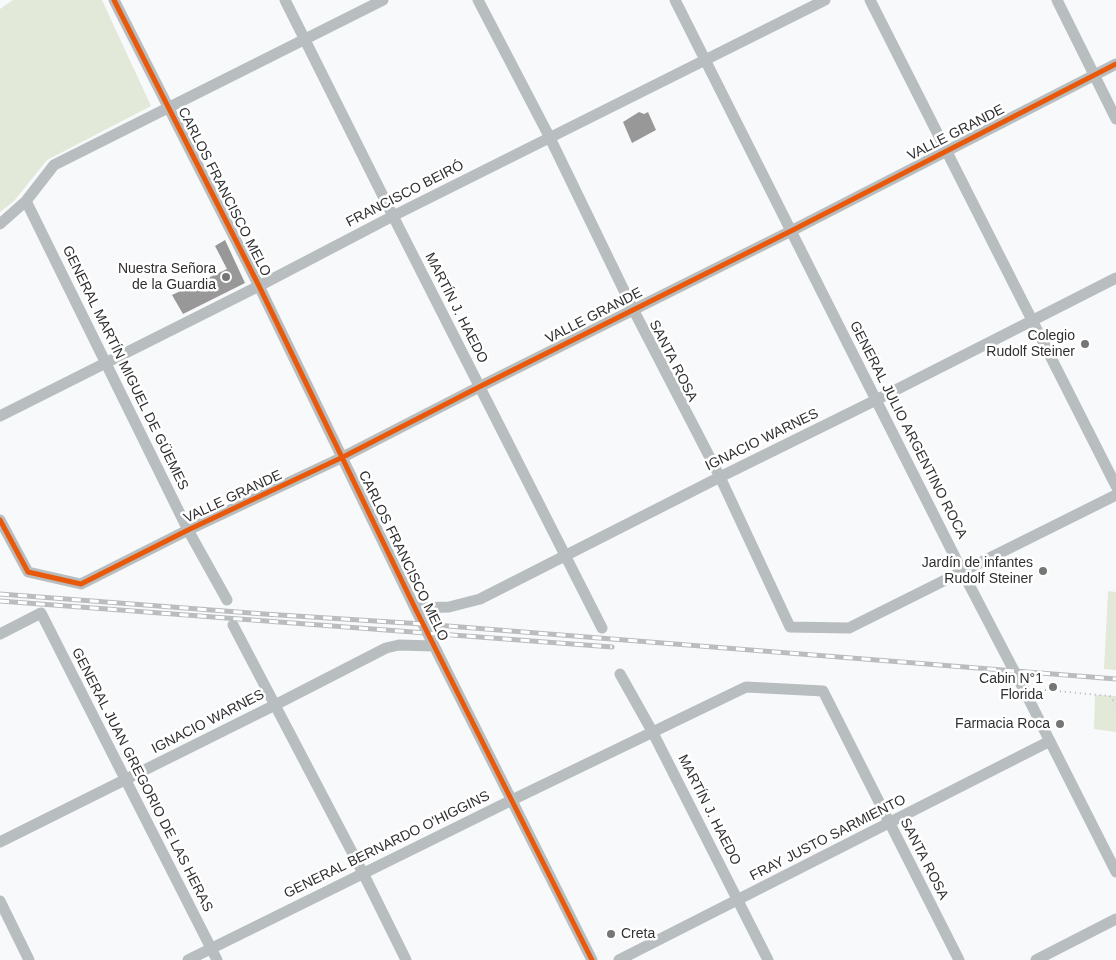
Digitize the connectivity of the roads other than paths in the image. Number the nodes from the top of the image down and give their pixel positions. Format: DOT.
graph roads {
  1 [pos="114,0"];
  2 [pos="285,0"];
  3 [pos="383,0"];
  4 [pos="478,0"];
  5 [pos="675,0"];
  6 [pos="824,0"];
  7 [pos="870,0"];
  8 [pos="1057,0"];
  9 [pos="305,39"];
  10 [pos="706,60"];
  11 [pos="1116,64"];
  12 [pos="1094,75"];
  13 [pos="168,108"];
  14 [pos="1116,119"];
  15 [pos="550,138"];
  16 [pos="945,150"];
  17 [pos="26,201"];
  18 [pos="393,216"];
  19 [pos="0,224"];
  20 [pos="790,231"];
  21 [pos="1116,278"];
  22 [pos="259,286"];
  23 [pos="633,308"];
  24 [pos="1032,321"];
  25 [pos="105,362"];
  26 [pos="479,386"];
  27 [pos="876,400"];
  28 [pos="0,416"];
  29 [pos="343,457"];
  30 [pos="720,477"];
  31 [pos="1116,486"];
  32 [pos="1116,495"];
  33 [pos="0,520"];
  34 [pos="188,530"];
  35 [pos="565,554"];
  36 [pos="962,571"];
  37 [pos="227,600"];
  38 [pos="415,608"];
  39 [pos="233,625"];
  40 [pos="602,628"];
  41 [pos="0,634"];
  42 [pos="434,646"];
  43 [pos="620,674"];
  44 [pos="823,691"];
  45 [pos="275,705"];
  46 [pos="652,731"];
  47 [pos="1050,740"];
  48 [pos="126,780"];
  49 [pos="512,800"];
  50 [pos="890,824"];
  51 [pos="0,842"];
  52 [pos="1116,872"];
  53 [pos="363,873"];
  54 [pos="738,900"];
  55 [pos="0,901"];
  56 [pos="1116,919"];
  57 [pos="211,948"];
  58 [pos="29,960"];
  59 [pos="188,960"];
  60 [pos="217,960"];
  61 [pos="406,960"];
  62 [pos="592,960"];
  63 [pos="619,960"];
  64 [pos="768,960"];
  65 [pos="959,960"];
  66 [pos="1036,960"];
  1 -- 13 [label="street, CARLOS FRANCISCO MELO"];
  2 -- 9 [label="street, MARTÍN J. HAEDO"];
  3 -- 9 [label="street"];
  4 -- 15 [label="street, SANTA ROSA"];
  5 -- 10 [label="street, GENERAL JULIO ARGENTINO ROCA"];
  6 -- 10 [label="street, FRANCISCO BEIRÓ"];
  7 -- 16 [label="street"];
  8 -- 12 [label="street"];
  9 -- 13 [label="street"];
  9 -- 18 [label="street, MARTÍN J. HAEDO"];
  10 -- 15 [label="street, FRANCISCO BEIRÓ"];
  10 -- 20 [label="street, GENERAL JULIO ARGENTINO ROCA"];
  11 -- 12 [label="street, VALLE GRANDE"];
  12 -- 14 [label="street"];
  12 -- 16 [label="street, VALLE GRANDE"];
  13 -- 17 [label="street"];
  13 -- 22 [label="street, CARLOS FRANCISCO MELO"];
  15 -- 18 [label="street, FRANCISCO BEIRÓ"];
  15 -- 23 [label="street, SANTA ROSA"];
  16 -- 20 [label="street, VALLE GRANDE"];
  16 -- 24 [label="street"];
  17 -- 19 [label="street"];
  17 -- 25 [label="street, GENERAL MARTÍN MIGUEL DE GÜEMES"];
  18 -- 22 [label="street, FRANCISCO BEIRÓ"];
  18 -- 26 [label="street, MARTÍN J. HAEDO"];
  20 -- 23 [label="street, VALLE GRANDE"];
  20 -- 27 [label="street, GENERAL JULIO ARGENTINO ROCA"];
  21 -- 24 [label="street, IGNACIO WARNES"];
  22 -- 25 [label="street, FRANCISCO BEIRÓ"];
  22 -- 29 [label="street, CARLOS FRANCISCO MELO"];
  23 -- 26 [label="street, VALLE GRANDE"];
  23 -- 30 [label="street, SANTA ROSA"];
  24 -- 27 [label="street, IGNACIO WARNES"];
  24 -- 31 [label="street"];
  25 -- 28 [label="street, FRANCISCO BEIRÓ"];
  25 -- 34 [label="street, GENERAL MARTÍN MIGUEL DE GÜEMES"];
  26 -- 29 [label="street, VALLE GRANDE"];
  26 -- 35 [label="street, MARTÍN J. HAEDO"];
  27 -- 30 [label="street, IGNACIO WARNES"];
  27 -- 36 [label="street, GENERAL JULIO ARGENTINO ROCA"];
  29 -- 34 [label="street, VALLE GRANDE"];
  29 -- 38 [label="street, CARLOS FRANCISCO MELO"];
  30 -- 35 [label="street, IGNACIO WARNES"];
  30 -- 36 [label="street, SANTA ROSA"];
  32 -- 36 [label="street"];
  33 -- 34 [label="street, VALLE GRANDE"];
  34 -- 37 [label="street, GENERAL MARTÍN MIGUEL DE GÜEMES"];
  35 -- 38 [label="street, IGNACIO WARNES"];
  35 -- 40 [label="street, MARTÍN J. HAEDO"];
  36 -- 47 [label="street, GENERAL JULIO ARGENTINO ROCA"];
  38 -- 42 [label="street, CARLOS FRANCISCO MELO"];
  39 -- 45 [label="street"];
  41 -- 48 [label="street, GENERAL JUAN GREGORIO DE LAS HERAS"];
  42 -- 45 [label="street, IGNACIO WARNES"];
  42 -- 49 [label="street, CARLOS FRANCISCO MELO"];
  43 -- 46 [label="street, MARTÍN J. HAEDO"];
  44 -- 46 [label="street, GENERAL BERNARDO O'HIGGINS"];
  44 -- 50 [label="street, SANTA ROSA"];
  45 -- 48 [label="street, IGNACIO WARNES"];
  45 -- 53 [label="street"];
  46 -- 49 [label="street, GENERAL BERNARDO O'HIGGINS"];
  46 -- 54 [label="street, MARTÍN J. HAEDO"];
  47 -- 50 [label="street, FRAY JUSTO SARMIENTO"];
  47 -- 52 [label="street, GENERAL JULIO ARGENTINO ROCA"];
  48 -- 51 [label="street, IGNACIO WARNES"];
  48 -- 57 [label="street, GENERAL JUAN GREGORIO DE LAS HERAS"];
  49 -- 53 [label="street, GENERAL BERNARDO O'HIGGINS"];
  49 -- 62 [label="street, CARLOS FRANCISCO MELO"];
  50 -- 54 [label="street, FRAY JUSTO SARMIENTO"];
  50 -- 65 [label="street, SANTA ROSA"];
  53 -- 57 [label="street, GENERAL BERNARDO O'HIGGINS"];
  53 -- 61 [label="street"];
  54 -- 63 [label="street, FRAY JUSTO SARMIENTO"];
  54 -- 64 [label="street, MARTÍN J. HAEDO"];
  55 -- 58 [label="street"];
  56 -- 66 [label="street"];
  57 -- 59 [label="street, GENERAL BERNARDO O'HIGGINS"];
  57 -- 60 [label="street, GENERAL JUAN GREGORIO DE LAS HERAS"];
}
